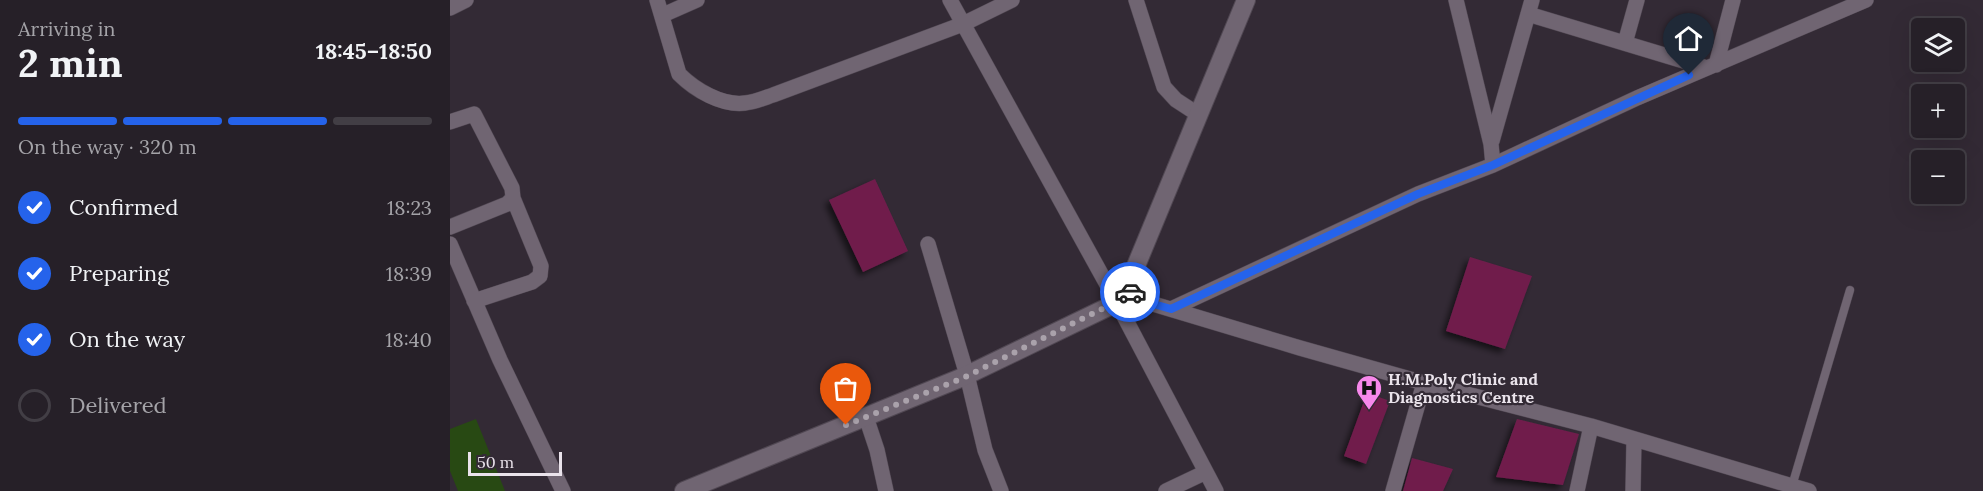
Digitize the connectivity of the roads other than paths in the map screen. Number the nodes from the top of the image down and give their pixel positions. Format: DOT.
graph roads {
  1 [pos="466,0"];
  2 [pos="657,0"];
  3 [pos="697,0"];
  4 [pos="950,0"];
  5 [pos="1012,0"];
  6 [pos="1136,0"];
  7 [pos="1246,0"];
  8 [pos="1456,0"];
  9 [pos="1637,0"];
  10 [pos="1733,0"];
  11 [pos="1832,0"];
  12 [pos="1866,0"];
  13 [pos="1530,7"];
  14 [pos="450,8"];
  15 [pos="663,15"];
  16 [pos="1827,16"];
  17 [pos="963,24"];
  18 [pos="1625,43"];
  19 [pos="1711,66"];
  20 [pos="1198,115"];
  21 [pos="450,122"];
  22 [pos="1491,144"];
  23 [pos="1493,165"];
  24 [pos="513,198"];
  25 [pos="450,227"];
  26 [pos="450,244"];
  27 [pos="928,244"];
  28 [pos="1850,290"];
  29 [pos="1121,296"];
  30 [pos="474,301"];
  31 [pos="1171,309"];
  32 [pos="967,375"];
  33 [pos="1424,383"];
  34 [pos="866,417"];
  35 [pos="1591,426"];
  36 [pos="1634,440"];
  37 [pos="1206,472"];
  38 [pos="1788,487"];
  39 [pos="563,491"];
  40 [pos="684,491"];
  41 [pos="886,491"];
  42 [pos="1001,491"];
  43 [pos="1167,491"];
  44 [pos="1216,491"];
  45 [pos="1393,491"];
  46 [pos="1577,491"];
  47 [pos="1633,491"];
  48 [pos="1809,491"];
  1 -- 14 [label="street"];
  2 -- 15 [label="street"];
  3 -- 15 [label="street"];
  4 -- 17 [label="street"];
  5 -- 17 [label="street"];
  6 -- 20 [label="street"];
  7 -- 20 [label="main road"];
  8 -- 22 [label="street"];
  9 -- 18 [label="street"];
  10 -- 19 [label="street"];
  11 -- 16 [label="street"];
  12 -- 16 [label="street"];
  13 -- 18 [label="street"];
  13 -- 22 [label="street"];
  15 -- 17 [label="street"];
  16 -- 19 [label="street"];
  17 -- 29 [label="street"];
  18 -- 19 [label="street"];
  19 -- 23 [label="street"];
  20 -- 29 [label="main road"];
  21 -- 24 [label="street"];
  22 -- 23 [label="street"];
  23 -- 31 [label="street"];
  24 -- 25 [label="street"];
  24 -- 30 [label="street"];
  26 -- 30 [label="street"];
  27 -- 32 [label="street"];
  28 -- 38 [label="lane"];
  29 -- 31 [label="street"];
  29 -- 32 [label="main road"];
  29 -- 37 [label="street"];
  30 -- 39 [label="street"];
  31 -- 33 [label="street"];
  32 -- 34 [label="main road"];
  32 -- 42 [label="street"];
  33 -- 35 [label="street"];
  33 -- 45 [label="street"];
  34 -- 40 [label="main road"];
  34 -- 41 [label="street"];
  35 -- 36 [label="street"];
  35 -- 46 [label="street"];
  36 -- 38 [label="street"];
  36 -- 47 [label="street"];
  37 -- 43 [label="street"];
  37 -- 44 [label="street"];
  38 -- 48 [label="street"];
}
